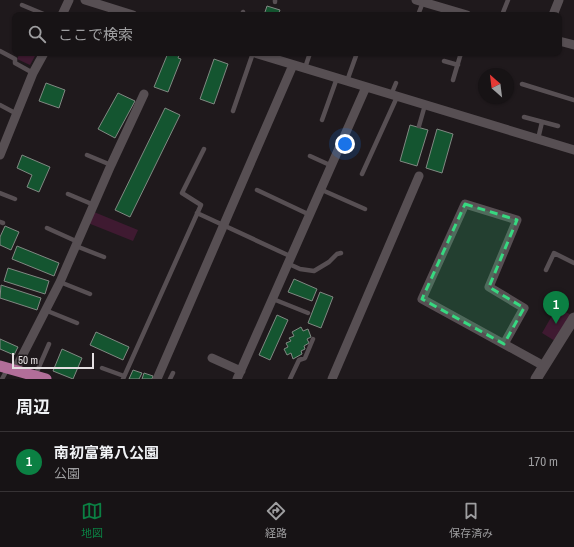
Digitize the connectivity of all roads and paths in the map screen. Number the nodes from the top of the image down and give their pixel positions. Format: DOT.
graph roads {
  1 [pos="69,0"];
  2 [pos="84,0"];
  3 [pos="508,0"];
  4 [pos="559,0"];
  5 [pos="419,1"];
  6 [pos="433,2"];
  7 [pos="22,5"];
  8 [pos="39,12"];
  9 [pos="63,12"];
  10 [pos="123,12"];
  11 [pos="418,12"];
  12 [pos="459,12"];
  13 [pos="503,12"];
  14 [pos="554,12"];
  15 [pos="562,42"];
  16 [pos="574,46"];
  17 [pos="0,51"];
  18 [pos="42,56"];
  19 [pos="258,56"];
  20 [pos="265,56"];
  21 [pos="309,56"];
  22 [pos="356,56"];
  23 [pos="460,56"];
  24 [pos="444,61"];
  25 [pos="292,65"];
  26 [pos="458,65"];
  27 [pos="305,68"];
  28 [pos="34,73"];
  29 [pos="337,78"];
  30 [pos="454,80"];
  31 [pos="347,81"];
  32 [pos="396,83"];
  33 [pos="522,84"];
  34 [pos="366,87"];
  35 [pos="144,94"];
  36 [pos="394,96"];
  37 [pos="574,100"];
  38 [pos="0,105"];
  39 [pos="425,105"];
  40 [pos="233,111"];
  41 [pos="17,114"];
  42 [pos="524,117"];
  43 [pos="322,120"];
  44 [pos="542,122"];
  45 [pos="419,126"];
  46 [pos="558,126"];
  47 [pos="538,139"];
  48 [pos="204,149"];
  49 [pos="574,150"];
  50 [pos="0,154"];
  51 [pos="87,155"];
  52 [pos="310,156"];
  53 [pos="111,165"];
  54 [pos="332,166"];
  55 [pos="362,174"];
  56 [pos="419,176"];
  57 [pos="257,190"];
  58 [pos="322,190"];
  59 [pos="0,193"];
  60 [pos="68,194"];
  61 [pos="16,199"];
  62 [pos="94,205"];
  63 [pos="365,209"];
  64 [pos="197,213"];
  65 [pos="310,215"];
  66 [pos="223,224"];
  67 [pos="47,228"];
  68 [pos="76,244"];
  69 [pos="341,253"];
  70 [pos="104,257"];
  71 [pos="290,261"];
  72 [pos="574,263"];
  73 [pos="546,270"];
  74 [pos="60,282"];
  75 [pos="90,294"];
  76 [pos="273,299"];
  77 [pos="45,310"];
  78 [pos="308,313"];
  79 [pos="574,318"];
  80 [pos="77,323"];
  81 [pos="313,339"];
  82 [pos="49,344"];
  83 [pos="504,344"];
  84 [pos="212,358"];
  85 [pos="544,366"];
  86 [pos="7,368"];
  87 [pos="102,368"];
  88 [pos="173,373"];
  89 [pos="239,375"];
  90 [pos="124,377"];
  91 [pos="41,378"];
  92 [pos="2,379"];
  93 [pos="157,379"];
  94 [pos="170,379"];
  95 [pos="290,379"];
  96 [pos="332,379"];
  97 [pos="536,379"];
  1 -- 9 [label="street"];
  2 -- 10 [label="street"];
  3 -- 13 [label="lane"];
  4 -- 14 [label="street"];
  5 -- 6 [label="street"];
  5 -- 11 [label="lane"];
  6 -- 12 [label="street"];
  7 -- 8 [label="lane"];
  15 -- 16 [label="street"];
  17 -- 28 [label="lane"];
  18 -- 28 [label="street"];
  19 -- 40 [label="lane"];
  20 -- 25 [label="street"];
  21 -- 27 [label="lane"];
  22 -- 31 [label="lane"];
  23 -- 26 [label="lane"];
  24 -- 26 [label="lane"];
  25 -- 27 [label="street"];
  25 -- 66 [label="street"];
  26 -- 30 [label="lane"];
  27 -- 29 [label="street"];
  28 -- 41 [label="street"];
  29 -- 31 [label="street"];
  29 -- 43 [label="lane"];
  31 -- 34 [label="street"];
  32 -- 36 [label="lane"];
  33 -- 37 [label="lane"];
  34 -- 36 [label="street"];
  34 -- 54 [label="street"];
  35 -- 53 [label="street"];
  36 -- 39 [label="street"];
  36 -- 55 [label="lane"];
  38 -- 41 [label="lane"];
  39 -- 45 [label="lane"];
  39 -- 47 [label="street"];
  41 -- 50 [label="street"];
  42 -- 44 [label="lane"];
  44 -- 46 [label="lane"];
  44 -- 47 [label="lane"];
  47 -- 49 [label="street"];
  48 -- 64 [label="lane"];
  51 -- 53 [label="lane"];
  52 -- 54 [label="lane"];
  53 -- 62 [label="street"];
  54 -- 58 [label="street"];
  56 -- 96 [label="street"];
  57 -- 65 [label="lane"];
  58 -- 63 [label="lane"];
  58 -- 65 [label="street"];
  59 -- 61 [label="lane"];
  60 -- 62 [label="lane"];
  62 -- 68 [label="street"];
  64 -- 66 [label="lane"];
  64 -- 90 [label="lane"];
  65 -- 71 [label="street"];
  66 -- 71 [label="lane"];
  66 -- 93 [label="street"];
  67 -- 68 [label="lane"];
  68 -- 70 [label="lane"];
  68 -- 74 [label="street"];
  69 -- 71 [label="lane"];
  71 -- 76 [label="street"];
  72 -- 73 [label="lane"];
  74 -- 75 [label="lane"];
  74 -- 77 [label="street"];
  76 -- 78 [label="lane"];
  76 -- 89 [label="street"];
  77 -- 80 [label="lane"];
  77 -- 86 [label="street"];
  79 -- 85 [label="street"];
  81 -- 95 [label="lane"];
  82 -- 91 [label="lane"];
  83 -- 83 [label="street"];
  83 -- 85 [label="street"];
  84 -- 89 [label="street"];
  85 -- 97 [label="street"];
  86 -- 91 [label="main road"];
  86 -- 92 [label="lane"];
  87 -- 90 [label="lane"];
  88 -- 94 [label="lane"];
}
